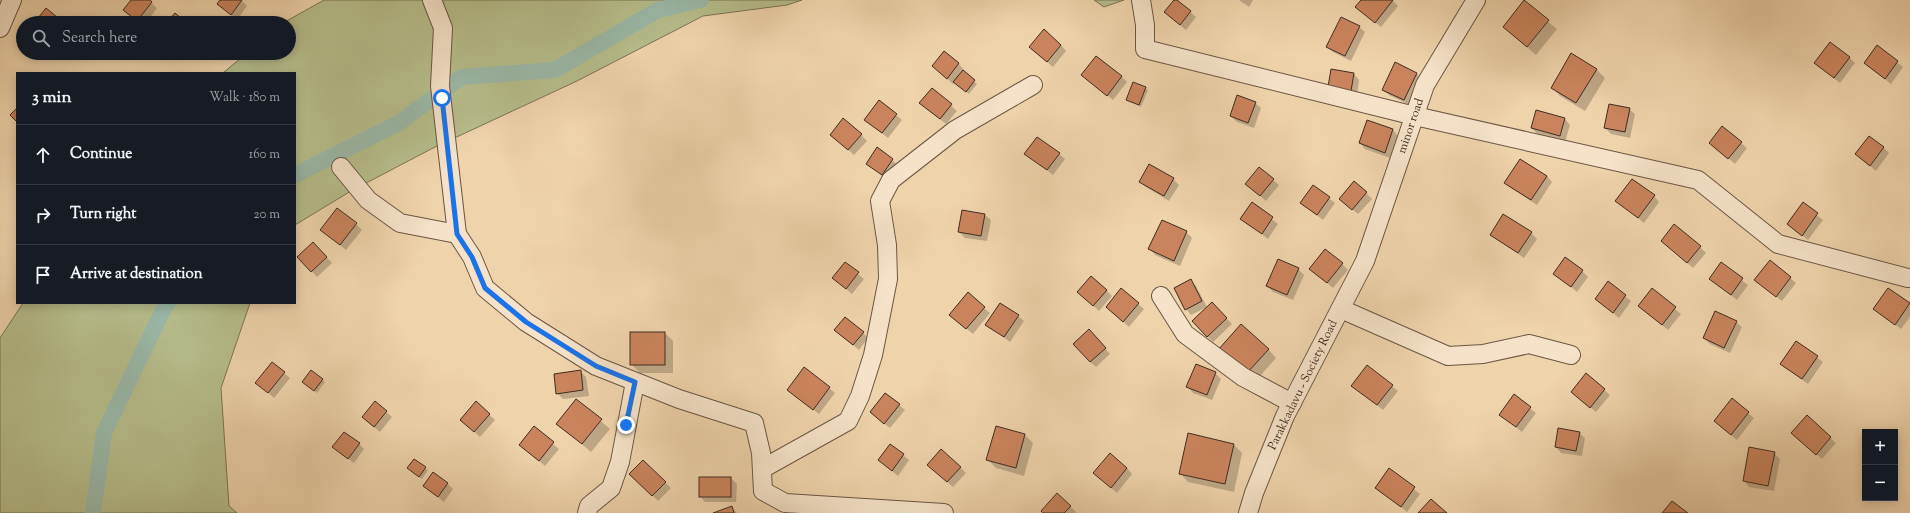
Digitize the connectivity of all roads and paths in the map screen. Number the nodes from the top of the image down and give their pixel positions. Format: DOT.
graph roads {
  1 [pos="12,0"];
  2 [pos="432,0"];
  3 [pos="1141,0"];
  4 [pos="1476,0"];
  5 [pos="0,28"];
  6 [pos="1033,85"];
  7 [pos="1415,116"];
  8 [pos="341,167"];
  9 [pos="457,234"];
  10 [pos="1365,261"];
  11 [pos="1908,278"];
  12 [pos="1161,296"];
  13 [pos="1341,309"];
  14 [pos="1571,355"];
  15 [pos="635,382"];
  16 [pos="1292,403"];
  17 [pos="762,469"];
  18 [pos="587,513"];
  19 [pos="944,513"];
  20 [pos="1248,513"];
  1 -- 5 [label="street"];
  2 -- 9 [label="street"];
  3 -- 7 [label="street"];
  4 -- 7 [label="street, minor road"];
  6 -- 17 [label="street"];
  7 -- 10 [label="street, minor road"];
  7 -- 11 [label="street"];
  8 -- 9 [label="street"];
  9 -- 15 [label="street"];
  10 -- 13 [label="street, Parakkadavu - Society Road"];
  12 -- 16 [label="street"];
  13 -- 14 [label="street"];
  13 -- 16 [label="street, Parakkadavu - Society Road"];
  15 -- 17 [label="street"];
  15 -- 18 [label="street"];
  16 -- 20 [label="street, Parakkadavu - Society Road"];
  17 -- 19 [label="street"];
}
